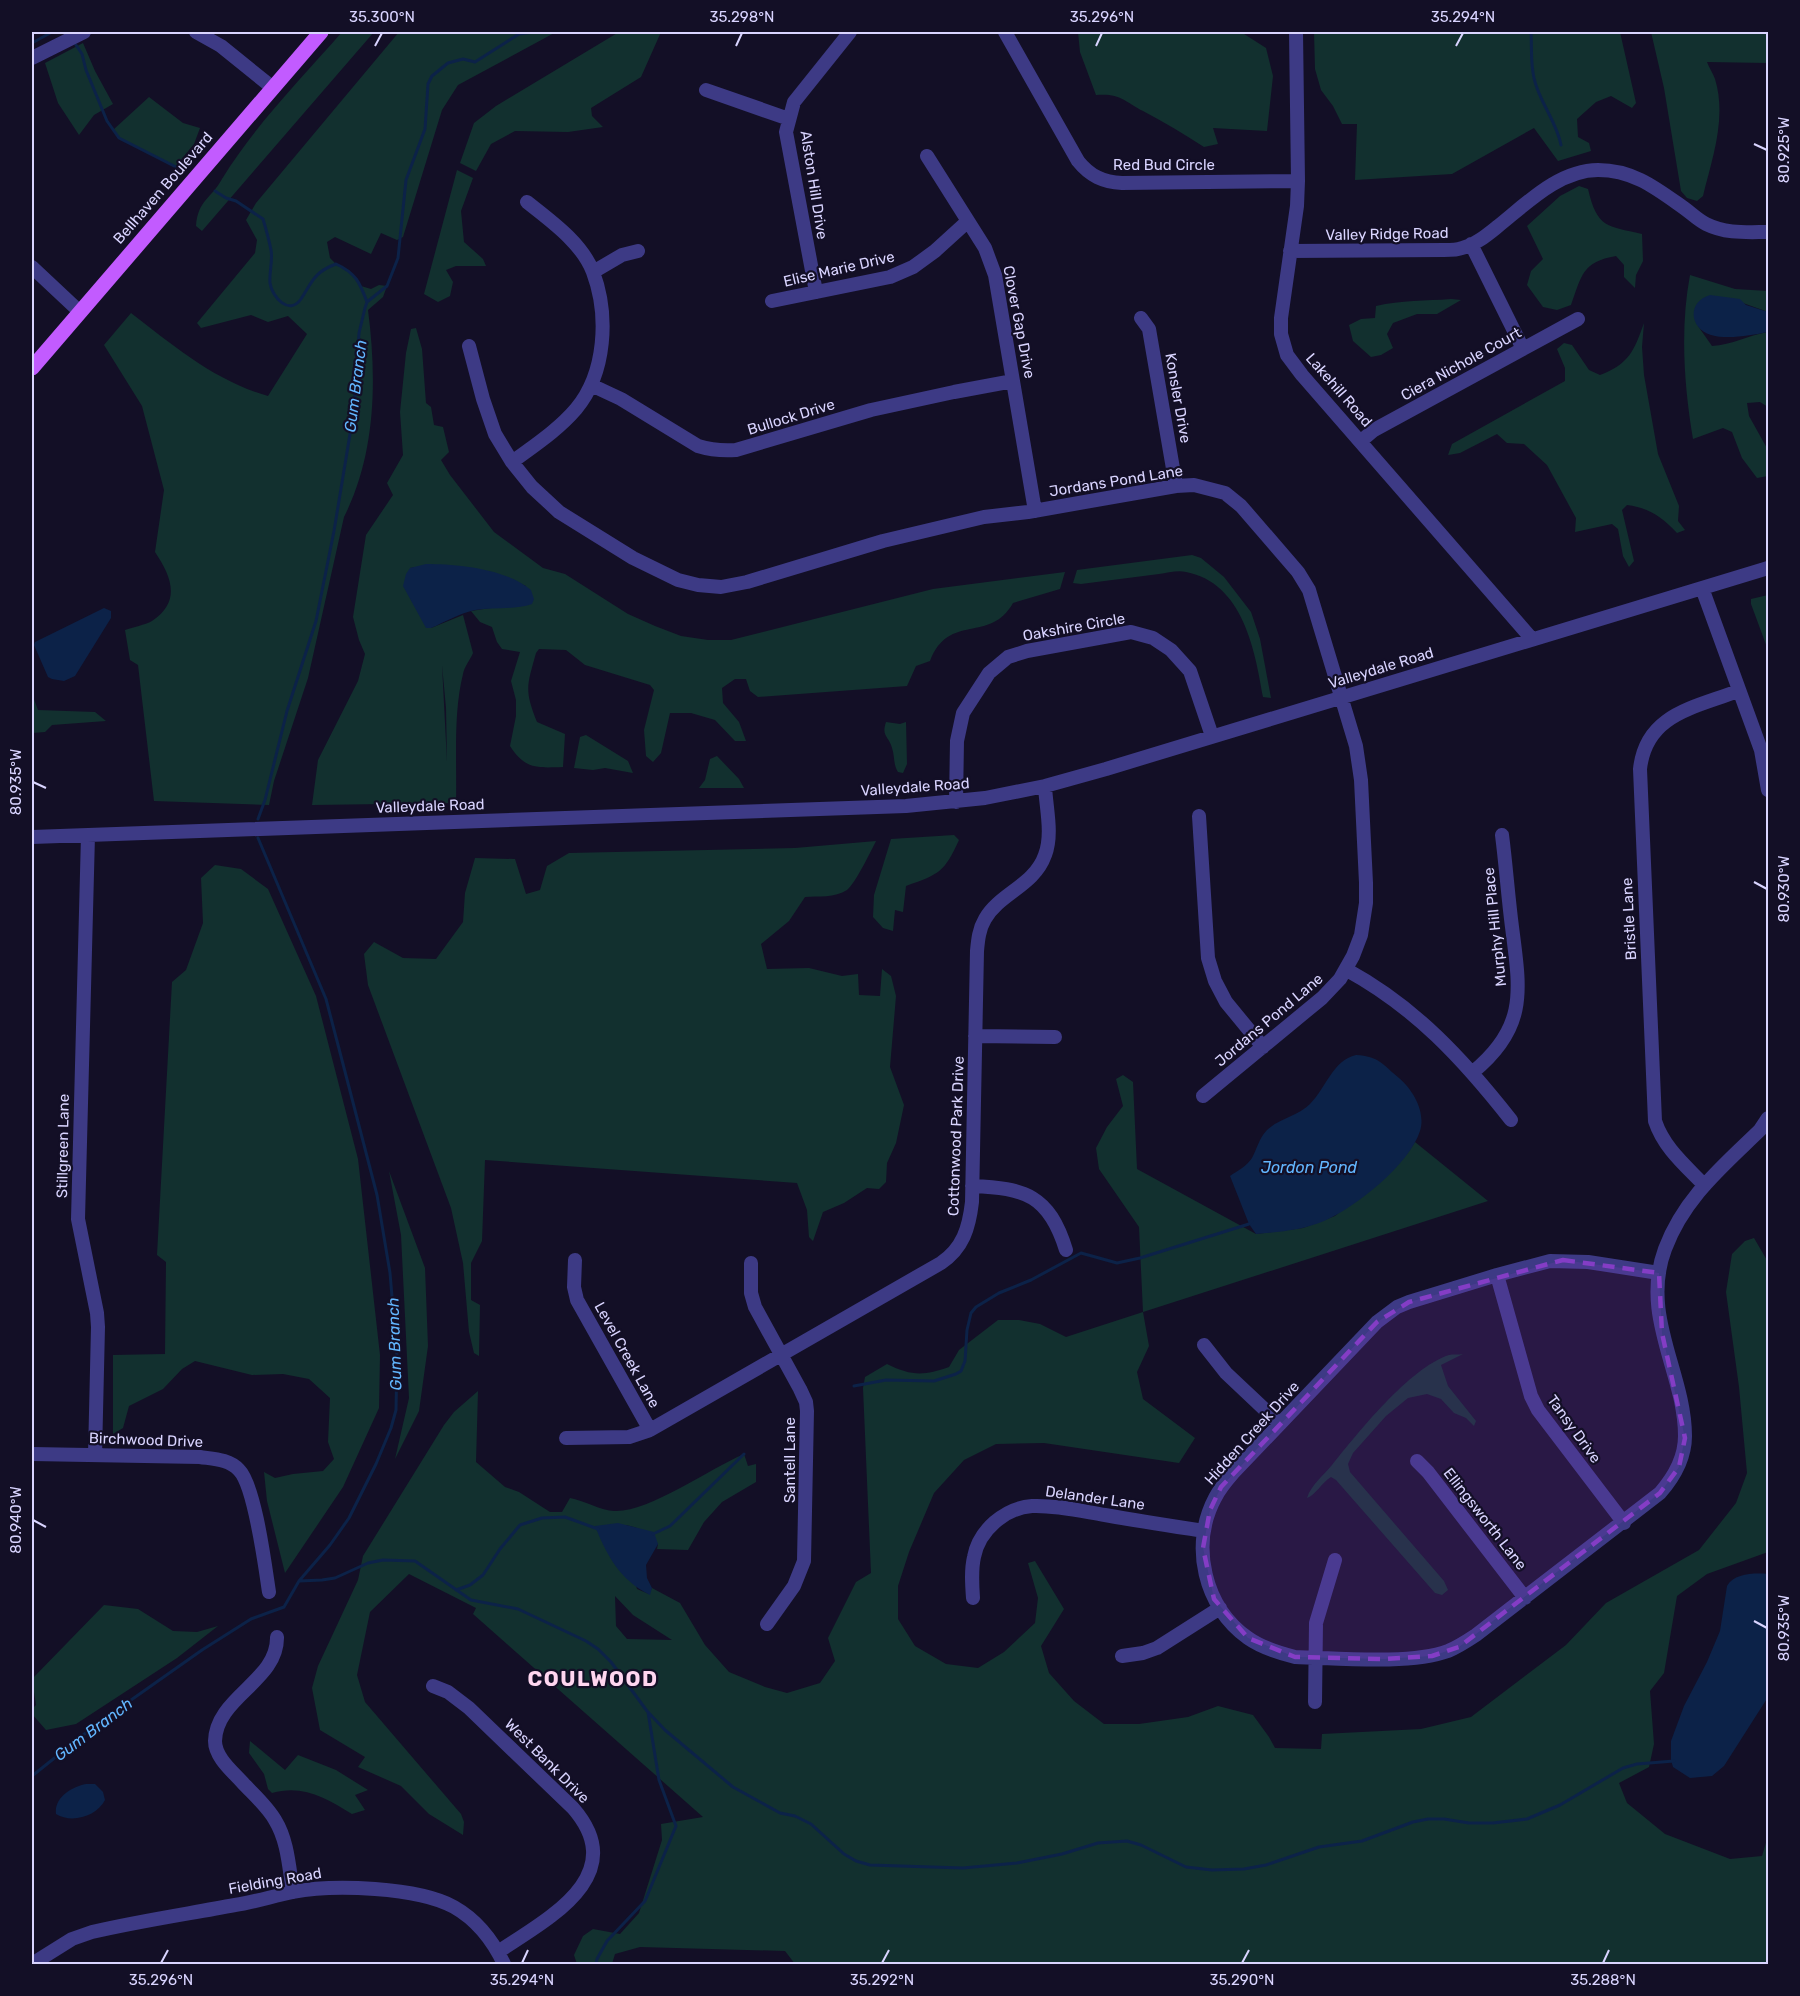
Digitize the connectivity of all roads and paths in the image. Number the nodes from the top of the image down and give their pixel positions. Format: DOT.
graph roads {
  1 [pos="84,32"];
  2 [pos="196,32"];
  3 [pos="321,32"];
  4 [pos="850,32"];
  5 [pos="1005,32"];
  6 [pos="1296,32"];
  7 [pos="32,58"];
  8 [pos="273,88"];
  9 [pos="706,90"];
  10 [pos="789,119"];
  11 [pos="927,156"];
  12 [pos="1298,181"];
  13 [pos="527,202"];
  14 [pos="968,221"];
  15 [pos="1768,232"];
  16 [pos="1471,244"];
  17 [pos="638,251"];
  18 [pos="1290,252"];
  19 [pos="32,267"];
  20 [pos="593,272"];
  21 [pos="816,292"];
  22 [pos="772,301"];
  23 [pos="80,312"];
  24 [pos="1141,318"];
  25 [pos="1578,319"];
  26 [pos="470,345"];
  27 [pos="1524,349"];
  28 [pos="32,368"];
  29 [pos="1013,381"];
  30 [pos="591,385"];
  31 [pos="1361,441"];
  32 [pos="512,462"];
  33 [pos="1176,486"];
  34 [pos="1035,511"];
  35 [pos="1768,568"];
  36 [pos="1702,588"];
  37 [pos="1532,639"];
  38 [pos="1738,691"];
  39 [pos="1342,697"];
  40 [pos="1212,736"];
  41 [pos="1044,786"];
  42 [pos="1768,790"];
  43 [pos="956,802"];
  44 [pos="1200,816"];
  45 [pos="88,835"];
  46 [pos="1502,835"];
  47 [pos="32,837"];
  48 [pos="1347,970"];
  49 [pos="975,1036"];
  50 [pos="1055,1037"];
  51 [pos="1263,1047"];
  52 [pos="1473,1072"];
  53 [pos="1203,1096"];
  54 [pos="1511,1120"];
  55 [pos="1766,1128"];
  56 [pos="1704,1185"];
  57 [pos="972,1186"];
  58 [pos="1066,1250"];
  59 [pos="575,1260"];
  60 [pos="750,1263"];
  61 [pos="1659,1273"];
  62 [pos="1497,1275"];
  63 [pos="1204,1346"];
  64 [pos="782,1355"];
  65 [pos="1280,1424"];
  66 [pos="650,1430"];
  67 [pos="566,1438"];
  68 [pos="32,1454"];
  69 [pos="95,1455"];
  70 [pos="1417,1461"];
  71 [pos="1624,1523"];
  72 [pos="1204,1531"];
  73 [pos="1335,1560"];
  74 [pos="269,1592"];
  75 [pos="973,1598"];
  76 [pos="1525,1598"];
  77 [pos="1220,1608"];
  78 [pos="767,1624"];
  79 [pos="277,1637"];
  80 [pos="1122,1656"];
  81 [pos="1314,1657"];
  82 [pos="433,1686"];
  83 [pos="1315,1702"];
  84 [pos="293,1892"];
  85 [pos="501,1958"];
  86 [pos="40,1962"];
  1 -- 7 [label="street"];
  2 -- 8 [label="street"];
  3 -- 8 [label="main road, Bellhaven Boulevard"];
  4 -- 10 [label="street, Alston Hill Drive"];
  5 -- 12 [label="street, Red Bud Circle"];
  6 -- 12 [label="street, Lakehill Road"];
  8 -- 23 [label="main road, Bellhaven Boulevard"];
  9 -- 10 [label="street"];
  10 -- 21 [label="street, Alston Hill Drive"];
  11 -- 14 [label="street, Clover Gap Drive"];
  12 -- 18 [label="street, Lakehill Road"];
  13 -- 20 [label="street"];
  14 -- 21 [label="street, Elise Marie Drive"];
  14 -- 29 [label="street, Clover Gap Drive"];
  15 -- 16 [label="street, Valley Ridge Road"];
  16 -- 18 [label="street, Valley Ridge Road"];
  16 -- 27 [label="street"];
  17 -- 20 [label="street"];
  18 -- 31 [label="street, Lakehill Road"];
  19 -- 23 [label="street"];
  20 -- 30 [label="street"];
  21 -- 22 [label="street, Elise Marie Drive"];
  23 -- 28 [label="main road, Bellhaven Boulevard"];
  24 -- 33 [label="street, Konsler Drive"];
  25 -- 27 [label="street, Ciera Nichole Court"];
  26 -- 32 [label="street, Jordans Pond Lane"];
  27 -- 31 [label="street, Ciera Nichole Court"];
  29 -- 30 [label="street, Bullock Drive"];
  29 -- 34 [label="street, Clover Gap Drive"];
  30 -- 32 [label="street"];
  31 -- 37 [label="street, Lakehill Road"];
  32 -- 34 [label="street, Jordans Pond Lane"];
  33 -- 34 [label="street, Jordans Pond Lane"];
  33 -- 39 [label="street, Jordans Pond Lane"];
  35 -- 36 [label="street, Valleydale Road"];
  36 -- 37 [label="street, Valleydale Road"];
  36 -- 38 [label="street"];
  37 -- 39 [label="street, Valleydale Road"];
  38 -- 42 [label="street"];
  38 -- 56 [label="street, Bristle Lane"];
  39 -- 40 [label="street, Valleydale Road"];
  39 -- 48 [label="street, Jordans Pond Lane"];
  40 -- 41 [label="street, Valleydale Road"];
  40 -- 43 [label="street, Oakshire Circle"];
  41 -- 43 [label="street, Valleydale Road"];
  41 -- 49 [label="street, Cottonwood Park Drive"];
  43 -- 45 [label="street, Valleydale Road"];
  44 -- 51 [label="street"];
  45 -- 47 [label="street, Valleydale Road"];
  45 -- 69 [label="street, Stillgreen Lane"];
  46 -- 52 [label="street, Murphy Hill Place"];
  48 -- 51 [label="street, Jordans Pond Lane"];
  48 -- 52 [label="street"];
  49 -- 50 [label="street"];
  49 -- 57 [label="street, Cottonwood Park Drive"];
  51 -- 53 [label="street, Jordans Pond Lane"];
  52 -- 54 [label="street"];
  55 -- 56 [label="street, Hidden Creek Drive"];
  56 -- 61 [label="street, Hidden Creek Drive"];
  57 -- 58 [label="street"];
  57 -- 64 [label="street, Cottonwood Park Drive"];
  59 -- 66 [label="street, Level Creek Lane"];
  60 -- 64 [label="street, Santell Lane"];
  61 -- 62 [label="street, Hidden Creek Drive"];
  61 -- 71 [label="street, Hidden Creek Drive"];
  62 -- 65 [label="street, Hidden Creek Drive"];
  62 -- 71 [label="street, Tansy Drive"];
  63 -- 65 [label="street"];
  64 -- 66 [label="street, Cottonwood Park Drive"];
  64 -- 78 [label="street, Santell Lane"];
  65 -- 72 [label="street, Hidden Creek Drive"];
  66 -- 67 [label="street, Cottonwood Park Drive"];
  68 -- 69 [label="street, Birchwood Drive"];
  69 -- 74 [label="street, Birchwood Drive"];
  70 -- 76 [label="street, Ellingsworth Lane"];
  71 -- 76 [label="street, Hidden Creek Drive"];
  72 -- 75 [label="street, Delander Lane"];
  72 -- 77 [label="street, Hidden Creek Drive"];
  73 -- 81 [label="street"];
  76 -- 81 [label="street, Hidden Creek Drive"];
  77 -- 80 [label="street"];
  77 -- 81 [label="street, Hidden Creek Drive"];
  79 -- 84 [label="street"];
  81 -- 83 [label="street"];
  82 -- 85 [label="street, West Bank Drive"];
  84 -- 85 [label="street, Fielding Road"];
  84 -- 86 [label="street, Fielding Road"];
}
